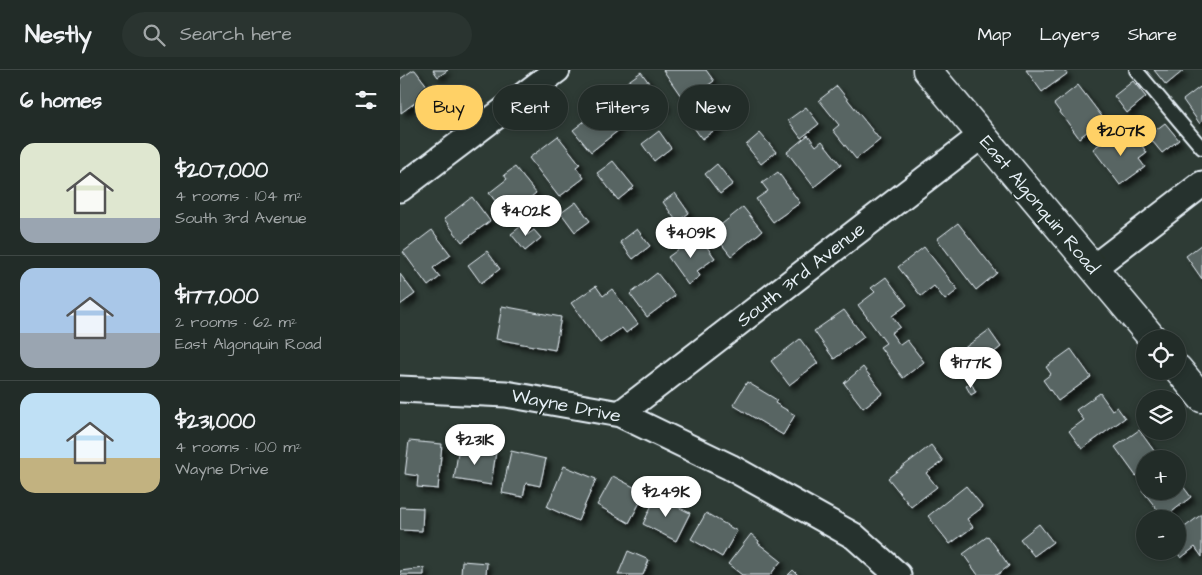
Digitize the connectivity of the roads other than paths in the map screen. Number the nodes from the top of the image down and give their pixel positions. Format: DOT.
graph roads {
  1 [pos="557,70"];
  2 [pos="927,70"];
  3 [pos="1136,70"];
  4 [pos="981,136"];
  5 [pos="1202,148"];
  6 [pos="1202,184"];
  7 [pos="400,189"];
  8 [pos="1093,268"];
  9 [pos="1145,330"];
  10 [pos="1186,379"];
  11 [pos="400,389"];
  12 [pos="1202,398"];
  13 [pos="620,414"];
  14 [pos="898,575"];
  1 -- 7 [label="street"];
  2 -- 4 [label="street, East Algonquin Road"];
  3 -- 5 [label="lane"];
  4 -- 8 [label="street, East Algonquin Road"];
  4 -- 13 [label="street, South 3rd Avenue"];
  6 -- 8 [label="street"];
  8 -- 9 [label="street, East Algonquin Road"];
  10 -- 12 [label="street"];
  11 -- 13 [label="street, Wayne Drive"];
  13 -- 14 [label="street, Wayne Drive"];
}
